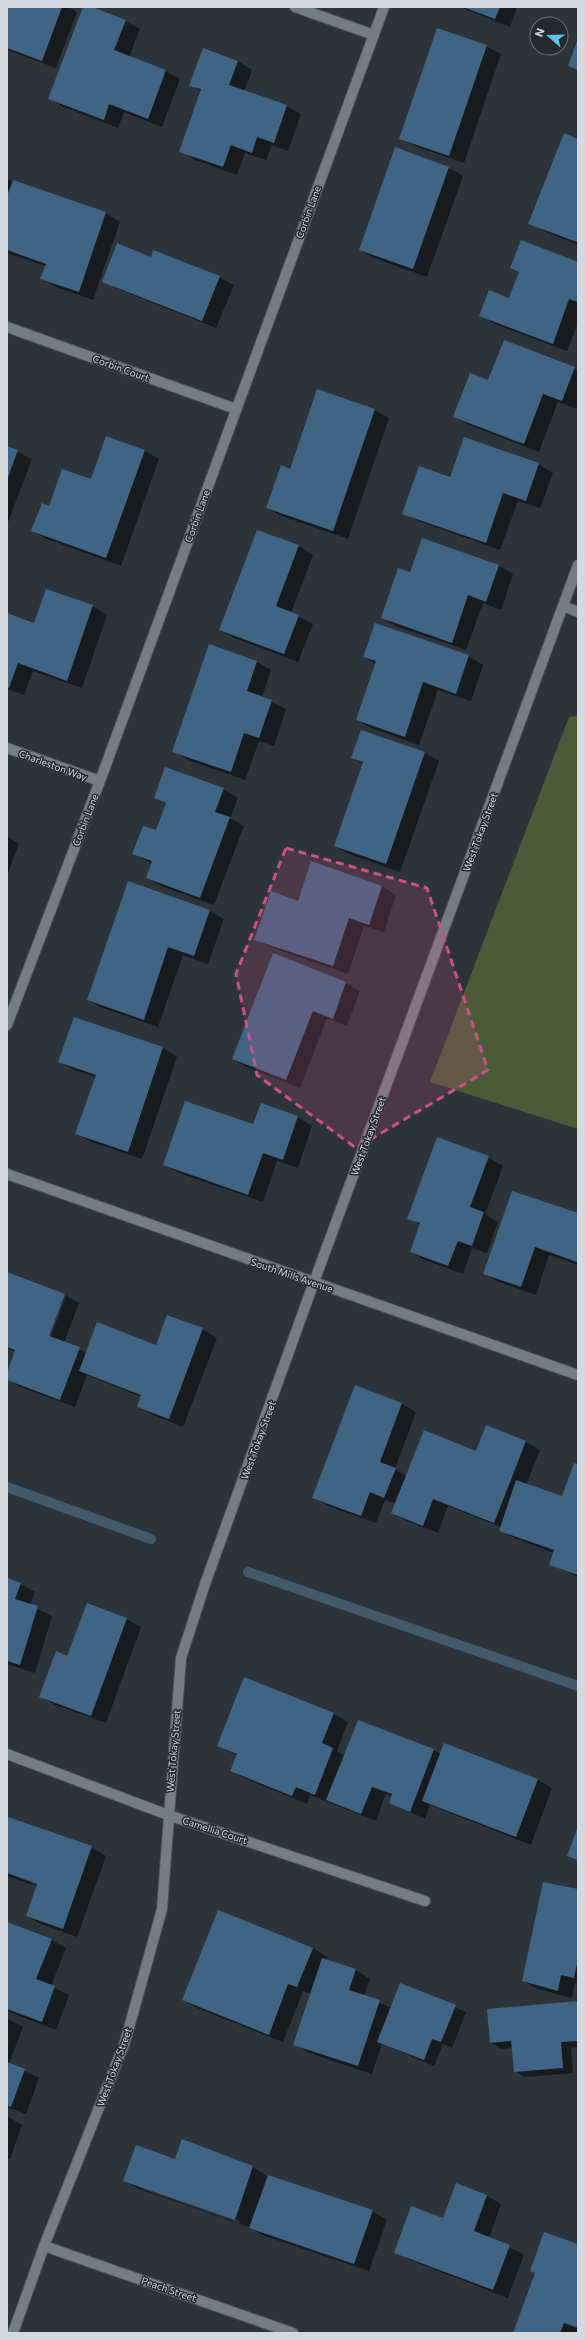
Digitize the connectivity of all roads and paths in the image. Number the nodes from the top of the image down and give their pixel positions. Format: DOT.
graph roads {
  1 [pos="295,7"];
  2 [pos="384,7"];
  3 [pos="374,35"];
  4 [pos="7,327"];
  5 [pos="236,409"];
  6 [pos="578,565"];
  7 [pos="563,606"];
  8 [pos="578,612"];
  9 [pos="7,748"];
  10 [pos="100,781"];
  11 [pos="7,1024"];
  12 [pos="7,1174"];
  13 [pos="314,1282"];
  14 [pos="578,1375"];
  15 [pos="7,1754"];
  16 [pos="168,1815"];
  17 [pos="425,1901"];
  18 [pos="44,2246"];
  19 [pos="13,2333"];
  20 [pos="293,2333"];
  1 -- 3 [label="street"];
  2 -- 3 [label="street, Corbin Lane"];
  3 -- 5 [label="street, Corbin Lane"];
  4 -- 5 [label="street, Corbin Court"];
  5 -- 10 [label="street, Corbin Lane"];
  6 -- 7 [label="street, West Tokay Street"];
  7 -- 8 [label="street"];
  7 -- 13 [label="street, West Tokay Street"];
  9 -- 10 [label="street, Charleston Way"];
  10 -- 11 [label="street, Corbin Lane"];
  12 -- 13 [label="street, South Mills Avenue"];
  13 -- 14 [label="street, South Mills Avenue"];
  13 -- 16 [label="street, West Tokay Street"];
  15 -- 16 [label="street, Camellia Court"];
  16 -- 17 [label="street, Camellia Court"];
  16 -- 18 [label="street, West Tokay Street"];
  18 -- 19 [label="street, West Tokay Street"];
  18 -- 20 [label="street, Peach Street"];
}
